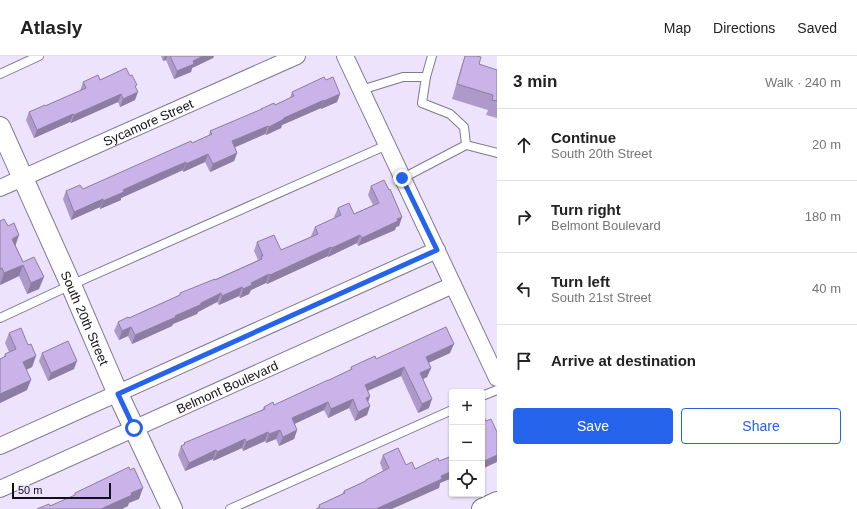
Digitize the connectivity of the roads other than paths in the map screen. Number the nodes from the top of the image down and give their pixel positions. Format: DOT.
graph roads {
  1 [pos="39,56"];
  2 [pos="297,56"];
  3 [pos="346,56"];
  4 [pos="432,56"];
  5 [pos="0,74"];
  6 [pos="426,77"];
  7 [pos="361,90"];
  8 [pos="0,127"];
  9 [pos="466,145"];
  10 [pos="387,146"];
  11 [pos="497,153"];
  12 [pos="23,178"];
  13 [pos="402,178"];
  14 [pos="0,188"];
  15 [pos="437,250"];
  16 [pos="71,285"];
  17 [pos="453,285"];
  18 [pos="0,318"];
  19 [pos="497,378"];
  20 [pos="497,390"];
  21 [pos="118,394"];
  22 [pos="485,395"];
  23 [pos="449,411"];
  24 [pos="134,428"];
  25 [pos="0,446"];
  26 [pos="0,489"];
  27 [pos="497,502"];
  28 [pos="172,509"];
  29 [pos="230,509"];
  30 [pos="482,509"];
  1 -- 5 [label="lane"];
  2 -- 12 [label="street, Sycamore Street"];
  3 -- 7 [label="street"];
  4 -- 6 [label="lane"];
  6 -- 7 [label="lane"];
  6 -- 9 [label="lane"];
  7 -- 10 [label="street"];
  8 -- 12 [label="street, South 20th Street"];
  9 -- 11 [label="lane"];
  9 -- 13 [label="lane"];
  10 -- 13 [label="street"];
  10 -- 16 [label="lane"];
  12 -- 14 [label="street, Sycamore Street"];
  12 -- 16 [label="street, South 20th Street"];
  13 -- 15 [label="street"];
  15 -- 17 [label="street"];
  15 -- 21 [label="street"];
  16 -- 18 [label="lane"];
  16 -- 21 [label="street, South 20th Street"];
  17 -- 19 [label="street"];
  17 -- 24 [label="street, Belmont Boulevard"];
  20 -- 22 [label="lane"];
  21 -- 24 [label="street, South 20th Street"];
  21 -- 25 [label="street"];
  23 -- 29 [label="lane"];
  24 -- 26 [label="street, Belmont Boulevard"];
  24 -- 28 [label="street, South 20th Street"];
  27 -- 30 [label="street"];
}
